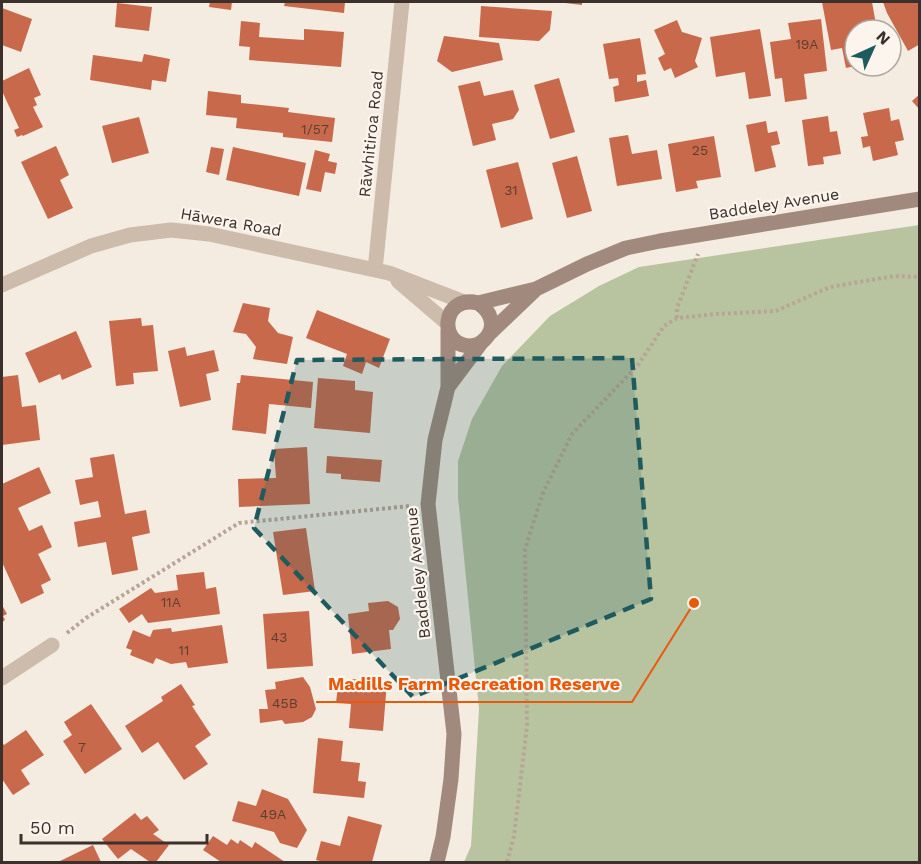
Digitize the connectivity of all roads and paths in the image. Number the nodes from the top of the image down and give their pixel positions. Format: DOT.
graph roads {
  1 [pos="402,2"];
  2 [pos="920,199"];
  3 [pos="705,234"];
  4 [pos="382,271"];
  5 [pos="920,277"];
  6 [pos="2,285"];
  7 [pos="537,289"];
  8 [pos="471,303"];
  9 [pos="677,318"];
  10 [pos="448,326"];
  11 [pos="486,338"];
  12 [pos="448,387"];
  13 [pos="428,504"];
  14 [pos="52,645"];
  15 [pos="2,678"];
  16 [pos="437,862"];
  17 [pos="507,862"];
  1 -- 4 [label="street, Rāwhitiroa Road"];
  2 -- 3 [label="street, Baddeley Avenue"];
  3 -- 7 [label="street, Baddeley Avenue"];
  3 -- 9 [label="path"];
  4 -- 6 [label="street, Hāwera Road"];
  4 -- 8 [label="street, Hāwera Road"];
  4 -- 10 [label="street, Hāwera Road"];
  5 -- 9 [label="path"];
  7 -- 8 [label="street, Baddeley Avenue"];
  7 -- 11 [label="street, Baddeley Avenue"];
  8 -- 10 [label="street"];
  8 -- 11 [label="street"];
  9 -- 17 [label="path"];
  10 -- 11 [label="street"];
  10 -- 12 [label="street, Baddeley Avenue"];
  11 -- 12 [label="street, Baddeley Avenue"];
  12 -- 13 [label="street, Baddeley Avenue"];
  13 -- 14 [label="path"];
  13 -- 16 [label="street, Baddeley Avenue"];
  14 -- 15 [label="street"];
}
